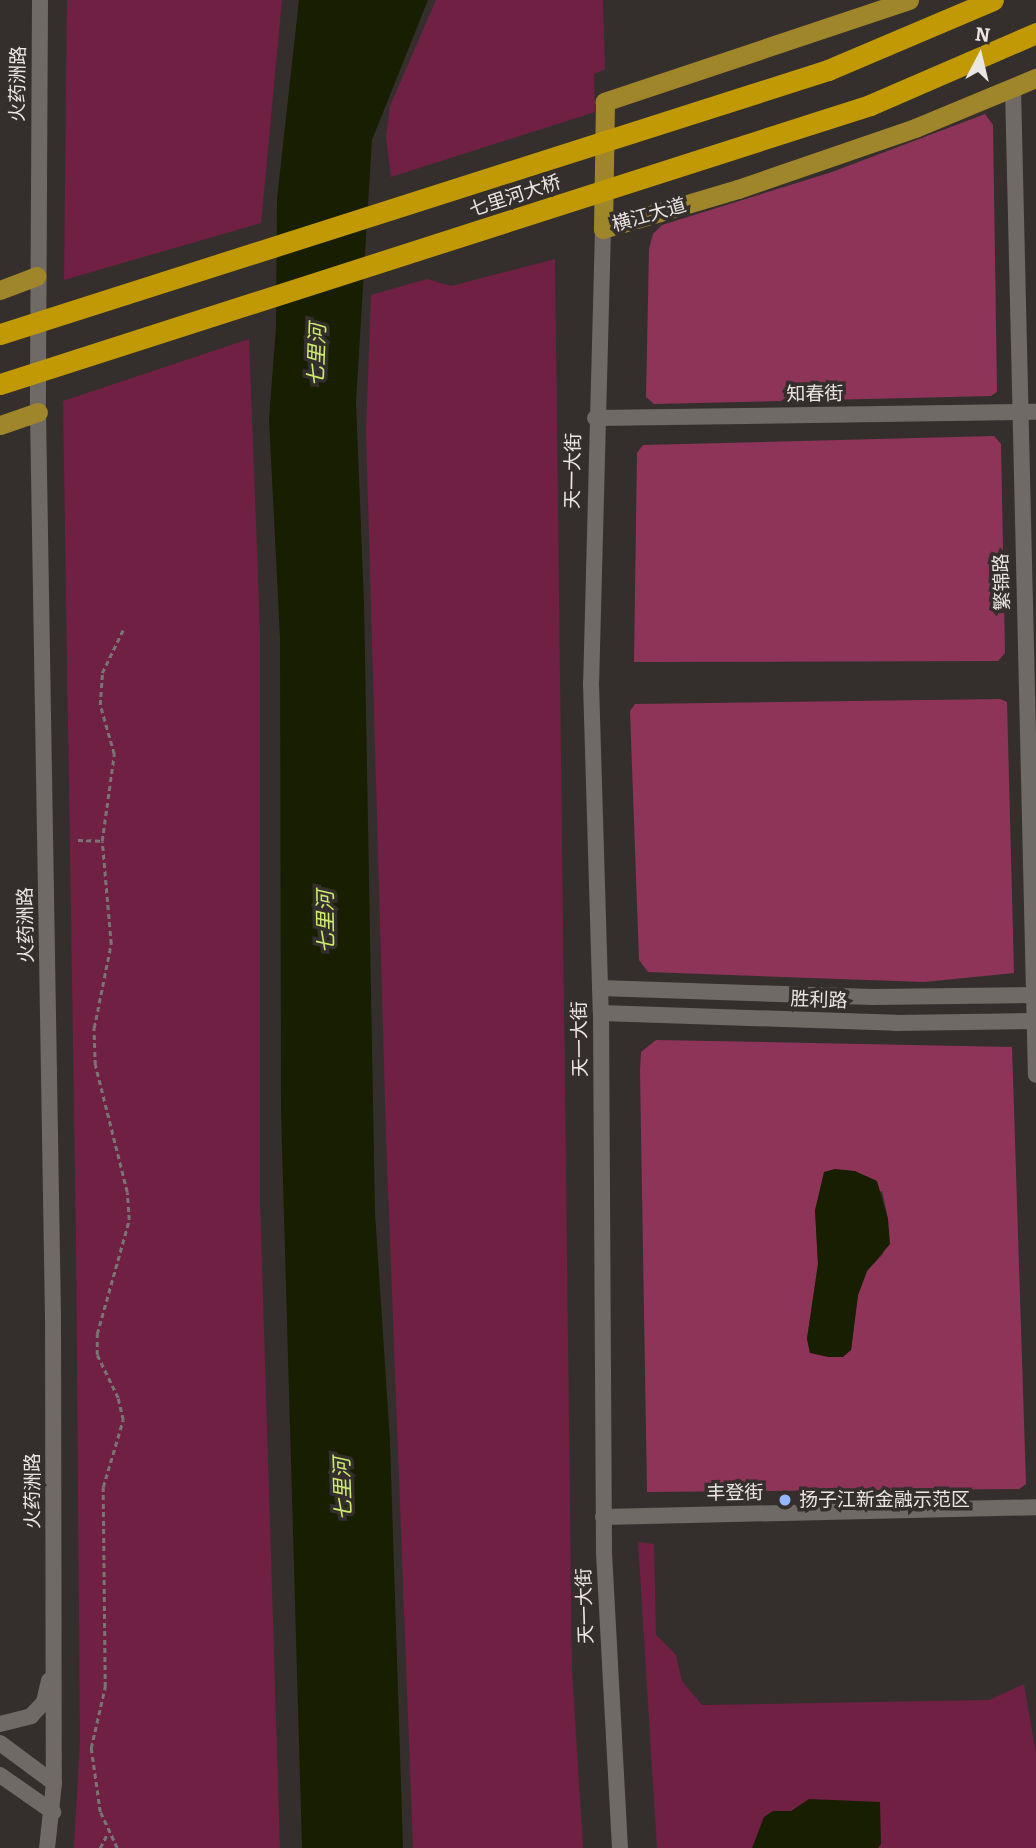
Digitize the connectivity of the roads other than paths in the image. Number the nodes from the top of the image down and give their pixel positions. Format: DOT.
graph roads {
  1 [pos="40,0"];
  2 [pos="909,0"];
  3 [pos="993,0"];
  4 [pos="1036,33"];
  5 [pos="1036,78"];
  6 [pos="1013,88"];
  7 [pos="603,229"];
  8 [pos="36,276"];
  9 [pos="0,290"];
  10 [pos="0,334"];
  11 [pos="0,384"];
  12 [pos="38,412"];
  13 [pos="1036,412"];
  14 [pos="1018,413"];
  15 [pos="595,418"];
  16 [pos="0,425"];
  17 [pos="600,988"];
  18 [pos="1035,995"];
  19 [pos="601,1013"];
  20 [pos="1035,1021"];
  21 [pos="1036,1075"];
  22 [pos="1036,1507"];
  23 [pos="604,1517"];
  24 [pos="54,1659"];
  25 [pos="0,1724"];
  26 [pos="0,1743"];
  27 [pos="0,1775"];
  28 [pos="54,1783"];
  29 [pos="53,1812"];
  30 [pos="47,1848"];
  31 [pos="620,1848"];
  1 -- 8 [label="street, 火药洲路"];
  2 -- 7 [label="main road, 横江大道"];
  3 -- 10 [label="highway, 七里河大桥"];
  4 -- 11 [label="highway, 七里河大桥"];
  5 -- 6 [label="main road, 横江大道"];
  6 -- 7 [label="main road, 横江大道"];
  6 -- 14 [label="street, 繁锦路"];
  7 -- 15 [label="street, 天一大街"];
  8 -- 9 [label="main road"];
  8 -- 12 [label="street, 火药洲路"];
  12 -- 16 [label="main road"];
  12 -- 24 [label="street, 火药洲路"];
  13 -- 14 [label="street, 知春街"];
  14 -- 15 [label="street, 知春街"];
  14 -- 18 [label="street, 繁锦路"];
  15 -- 17 [label="street, 天一大街"];
  17 -- 18 [label="street"];
  17 -- 19 [label="street, 天一大街"];
  18 -- 20 [label="street, 繁锦路"];
  19 -- 20 [label="street, 胜利路"];
  19 -- 23 [label="street, 天一大街"];
  20 -- 21 [label="street, 繁锦路"];
  22 -- 23 [label="street, 丰登街"];
  23 -- 31 [label="street, 天一大街"];
  24 -- 25 [label="street"];
  24 -- 28 [label="street, 火药洲路"];
  26 -- 28 [label="street"];
  27 -- 29 [label="street"];
  28 -- 29 [label="street, 火药洲路"];
  29 -- 30 [label="street, 火药洲路"];
}
